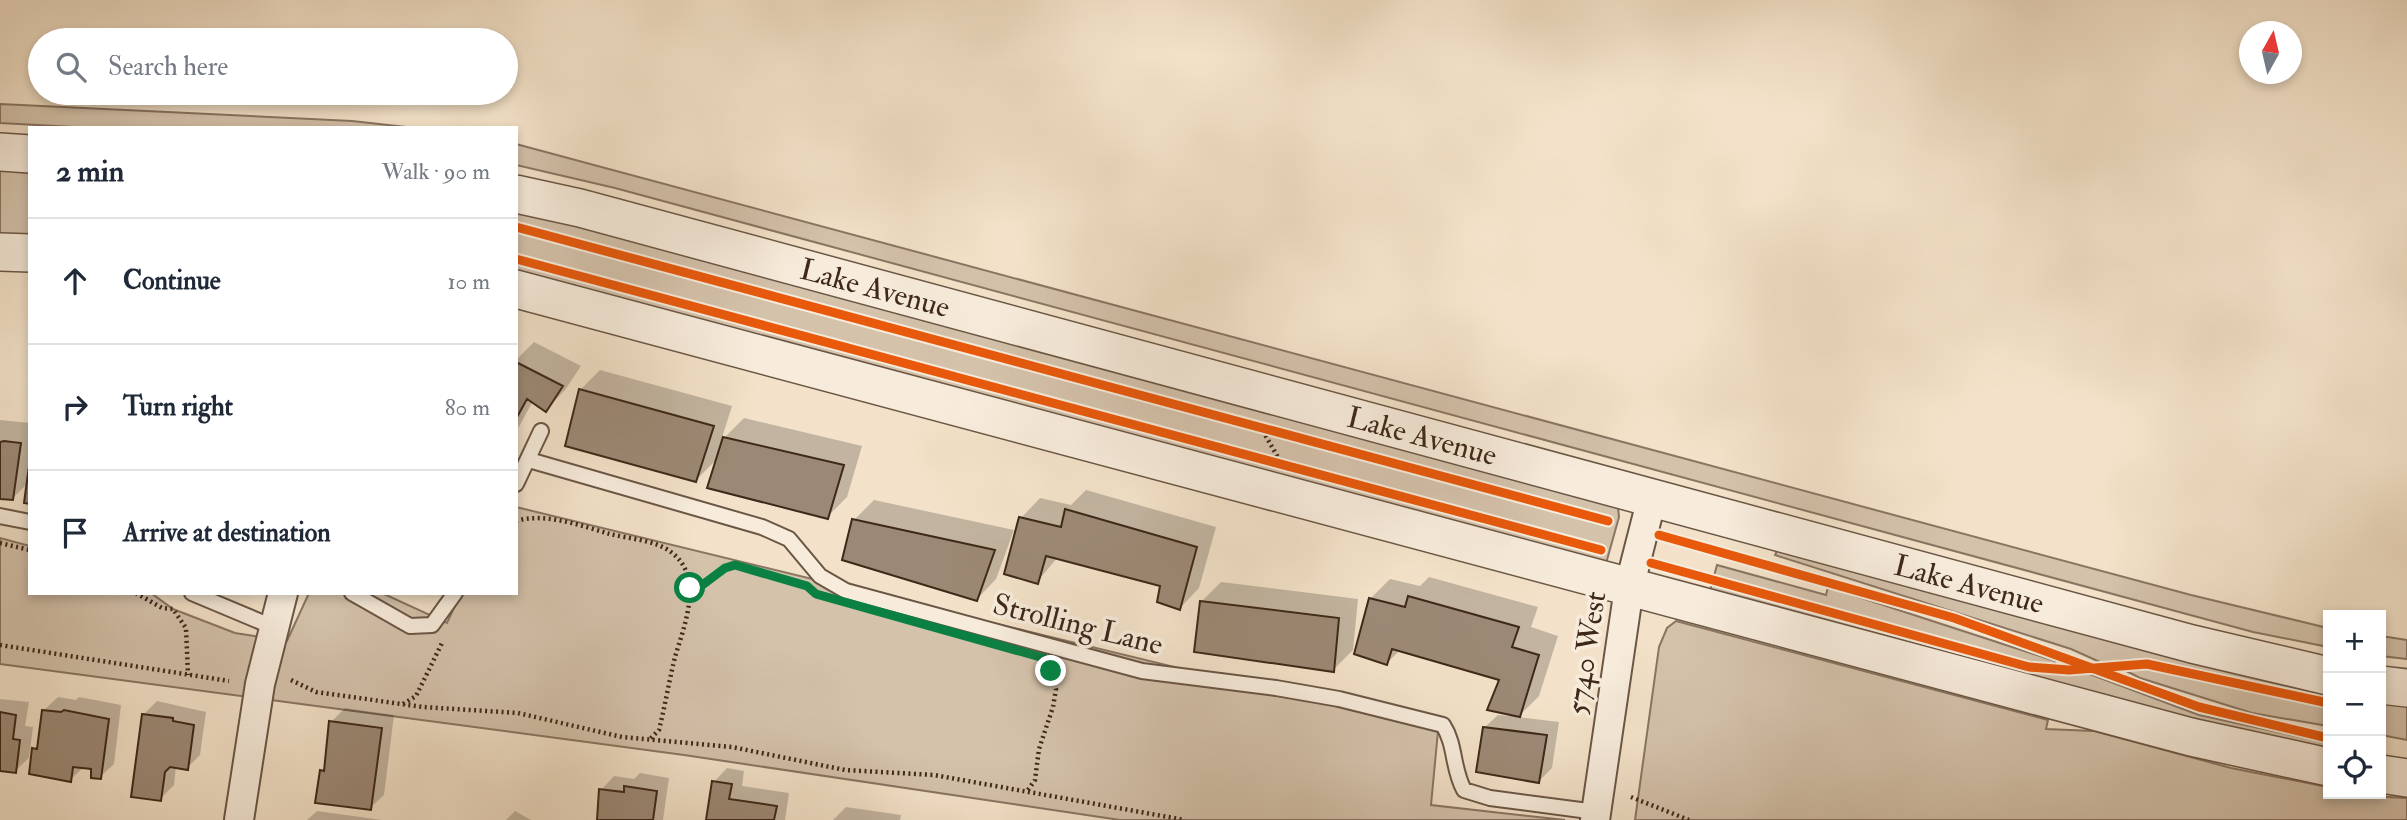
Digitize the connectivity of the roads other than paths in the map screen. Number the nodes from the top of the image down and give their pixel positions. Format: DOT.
graph roads {
  1 [pos="0,152"];
  2 [pos="28,154"];
  3 [pos="518,194"];
  4 [pos="0,251"];
  5 [pos="28,253"];
  6 [pos="518,290"];
  7 [pos="541,431"];
  8 [pos="529,460"];
  9 [pos="518,480"];
  10 [pos="1652,498"];
  11 [pos="0,516"];
  12 [pos="28,523"];
  13 [pos="1629,588"];
  14 [pos="197,595"];
  15 [pos="282,595"];
  16 [pos="356,595"];
  17 [pos="454,595"];
  18 [pos="273,627"];
  19 [pos="2323,675"];
  20 [pos="2386,686"];
  21 [pos="2407,688"];
  22 [pos="2323,766"];
  23 [pos="2386,775"];
  24 [pos="2407,778"];
  25 [pos="1596,816"];
  26 [pos="239,820"];
  1 -- 2 [label="street"];
  3 -- 10 [label="street, Lake Avenue"];
  4 -- 5 [label="street"];
  6 -- 13 [label="street"];
  7 -- 8 [label="lane"];
  8 -- 9 [label="lane"];
  8 -- 25 [label="lane, Strolling Lane"];
  10 -- 13 [label="street, 5740 West"];
  10 -- 19 [label="street, Lake Avenue"];
  11 -- 12 [label="lane"];
  13 -- 22 [label="street"];
  13 -- 25 [label="street, 5740 West"];
  14 -- 18 [label="lane"];
  15 -- 18 [label="street"];
  16 -- 17 [label="lane"];
  18 -- 26 [label="street"];
  20 -- 21 [label="street"];
  23 -- 24 [label="street"];
}
